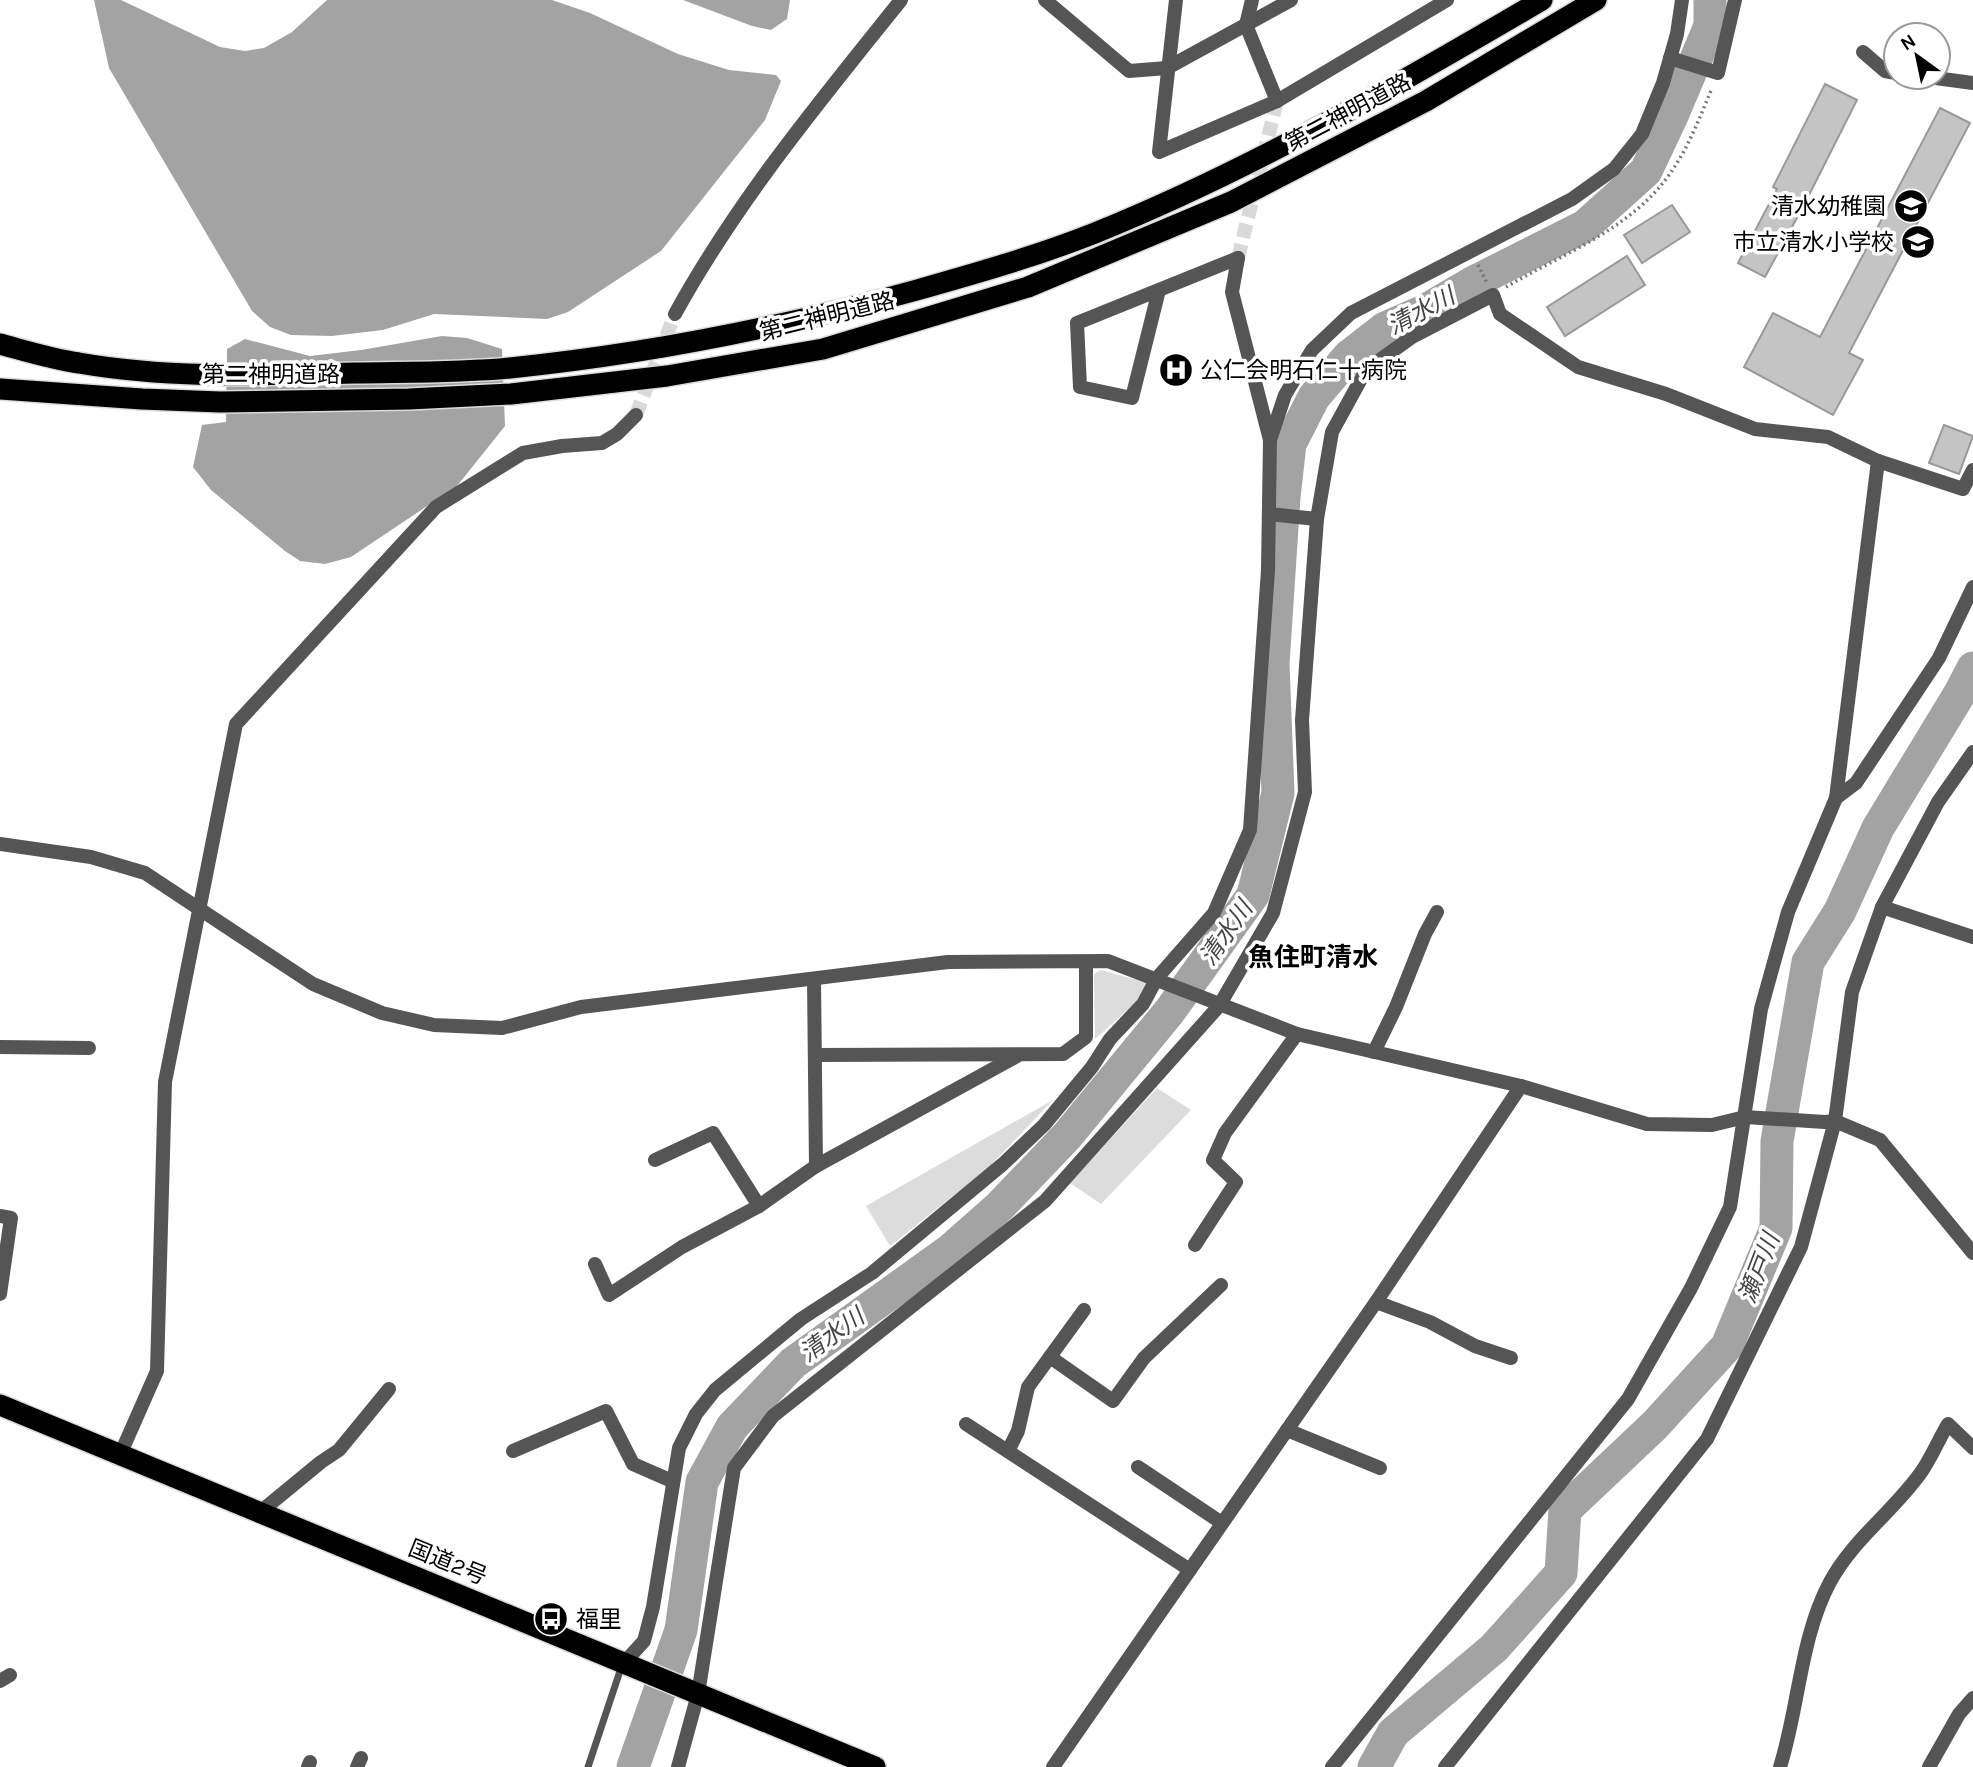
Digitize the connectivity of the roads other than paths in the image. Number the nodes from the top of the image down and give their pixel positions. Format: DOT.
graph roads {
  1 [pos="901,0"];
  2 [pos="1045,0"];
  3 [pos="1175,0"];
  4 [pos="1252,0"];
  5 [pos="1291,0"];
  6 [pos="1447,0"];
  7 [pos="1542,0"];
  8 [pos="1596,0"];
  9 [pos="1682,0"];
  10 [pos="1735,0"];
  11 [pos="1246,25"];
  12 [pos="1863,52"];
  13 [pos="1670,58"];
  14 [pos="1167,68"];
  15 [pos="1882,68"];
  16 [pos="1952,80"];
  17 [pos="1973,83"];
  18 [pos="1277,101"];
  19 [pos="1159,290"];
  20 [pos="675,314"];
  21 [pos="0,344"];
  22 [pos="0,389"];
  23 [pos="636,415"];
  24 [pos="1270,440"];
  25 [pos="1878,461"];
  26 [pos="1973,470"];
  27 [pos="1269,514"];
  28 [pos="1317,519"];
  29 [pos="1973,587"];
  30 [pos="1973,752"];
  31 [pos="1836,798"];
  32 [pos="0,844"];
  33 [pos="1882,907"];
  34 [pos="198,908"];
  35 [pos="1437,912"];
  36 [pos="1973,937"];
  37 [pos="1086,962"];
  38 [pos="1157,978"];
  39 [pos="814,979"];
  40 [pos="1219,1006"];
  41 [pos="1297,1034"];
  42 [pos="0,1047"];
  43 [pos="89,1048"];
  44 [pos="1374,1052"];
  45 [pos="815,1055"];
  46 [pos="1017,1056"];
  47 [pos="1521,1086"];
  48 [pos="1750,1118"];
  49 [pos="1830,1121"];
  50 [pos="655,1160"];
  51 [pos="816,1166"];
  52 [pos="759,1206"];
  53 [pos="0,1216"];
  54 [pos="1195,1245"];
  55 [pos="1973,1253"];
  56 [pos="595,1264"];
  57 [pos="1221,1285"];
  58 [pos="0,1294"];
  59 [pos="1376,1302"];
  60 [pos="1084,1310"];
  61 [pos="1050,1357"];
  62 [pos="1511,1358"];
  63 [pos="389,1389"];
  64 [pos="0,1405"];
  65 [pos="966,1424"];
  66 [pos="1287,1430"];
  67 [pos="1973,1448"];
  68 [pos="513,1451"];
  69 [pos="1008,1451"];
  70 [pos="120,1455"];
  71 [pos="1138,1467"];
  72 [pos="1380,1468"];
  73 [pos="672,1481"];
  74 [pos="259,1513"];
  75 [pos="1222,1523"];
  76 [pos="1190,1570"];
  77 [pos="623,1664"];
  78 [pos="698,1694"];
  79 [pos="1973,1698"];
  80 [pos="588,1767"];
  81 [pos="678,1767"];
  82 [pos="875,1767"];
  83 [pos="1053,1767"];
  84 [pos="1332,1767"];
  85 [pos="1445,1767"];
  86 [pos="1780,1767"];
  87 [pos="1929,1767"];
  1 -- 20 [label="street"];
  2 -- 14 [label="street"];
  3 -- 14 [label="street"];
  4 -- 11 [label="street"];
  5 -- 11 [label="street"];
  6 -- 18 [label="street"];
  7 -- 21 [label="highway, 第二神明道路"];
  8 -- 22 [label="highway, 第二神明道路"];
  9 -- 13 [label="street"];
  10 -- 13 [label="street"];
  11 -- 14 [label="street"];
  11 -- 18 [label="street"];
  12 -- 15 [label="street"];
  13 -- 24 [label="street"];
  14 -- 18 [label="street"];
  16 -- 17 [label="street"];
  19 -- 19 [label="street"];
  19 -- 24 [label="street"];
  23 -- 34 [label="street"];
  24 -- 27 [label="street"];
  25 -- 26 [label="street"];
  25 -- 28 [label="street"];
  25 -- 31 [label="street"];
  27 -- 28 [label="street"];
  27 -- 38 [label="street"];
  28 -- 40 [label="street"];
  29 -- 31 [label="street"];
  30 -- 33 [label="street"];
  31 -- 48 [label="street"];
  32 -- 34 [label="street"];
  33 -- 36 [label="street"];
  33 -- 49 [label="street"];
  34 -- 39 [label="street"];
  34 -- 70 [label="street"];
  35 -- 44 [label="street"];
  37 -- 38 [label="street"];
  37 -- 39 [label="street"];
  37 -- 46 [label="street"];
  38 -- 40 [label="street"];
  38 -- 73 [label="street"];
  39 -- 45 [label="street"];
  40 -- 41 [label="street"];
  40 -- 78 [label="street"];
  41 -- 44 [label="street"];
  41 -- 54 [label="street"];
  42 -- 43 [label="street"];
  44 -- 47 [label="street"];
  45 -- 46 [label="street"];
  45 -- 51 [label="street"];
  46 -- 51 [label="street"];
  47 -- 48 [label="street"];
  47 -- 59 [label="street"];
  48 -- 49 [label="street"];
  48 -- 84 [label="street"];
  49 -- 55 [label="street"];
  49 -- 85 [label="street"];
  50 -- 52 [label="street"];
  51 -- 52 [label="street"];
  52 -- 56 [label="street"];
  53 -- 58 [label="street"];
  57 -- 61 [label="street"];
  59 -- 62 [label="street"];
  59 -- 66 [label="street"];
  60 -- 61 [label="street"];
  61 -- 69 [label="street"];
  63 -- 74 [label="street"];
  64 -- 70 [label="highway, 国道2号"];
  65 -- 69 [label="street"];
  66 -- 72 [label="street"];
  66 -- 75 [label="street"];
  67 -- 86 [label="street"];
  68 -- 73 [label="street"];
  69 -- 76 [label="street"];
  70 -- 74 [label="highway, 国道2号"];
  71 -- 75 [label="street"];
  73 -- 77 [label="street"];
  74 -- 77 [label="highway, 国道2号"];
  75 -- 76 [label="street"];
  76 -- 83 [label="street"];
  77 -- 78 [label="highway, 国道2号"];
  77 -- 80 [label="lane"];
  78 -- 81 [label="street"];
  78 -- 82 [label="highway, 国道2号"];
  79 -- 87 [label="street"];
}
